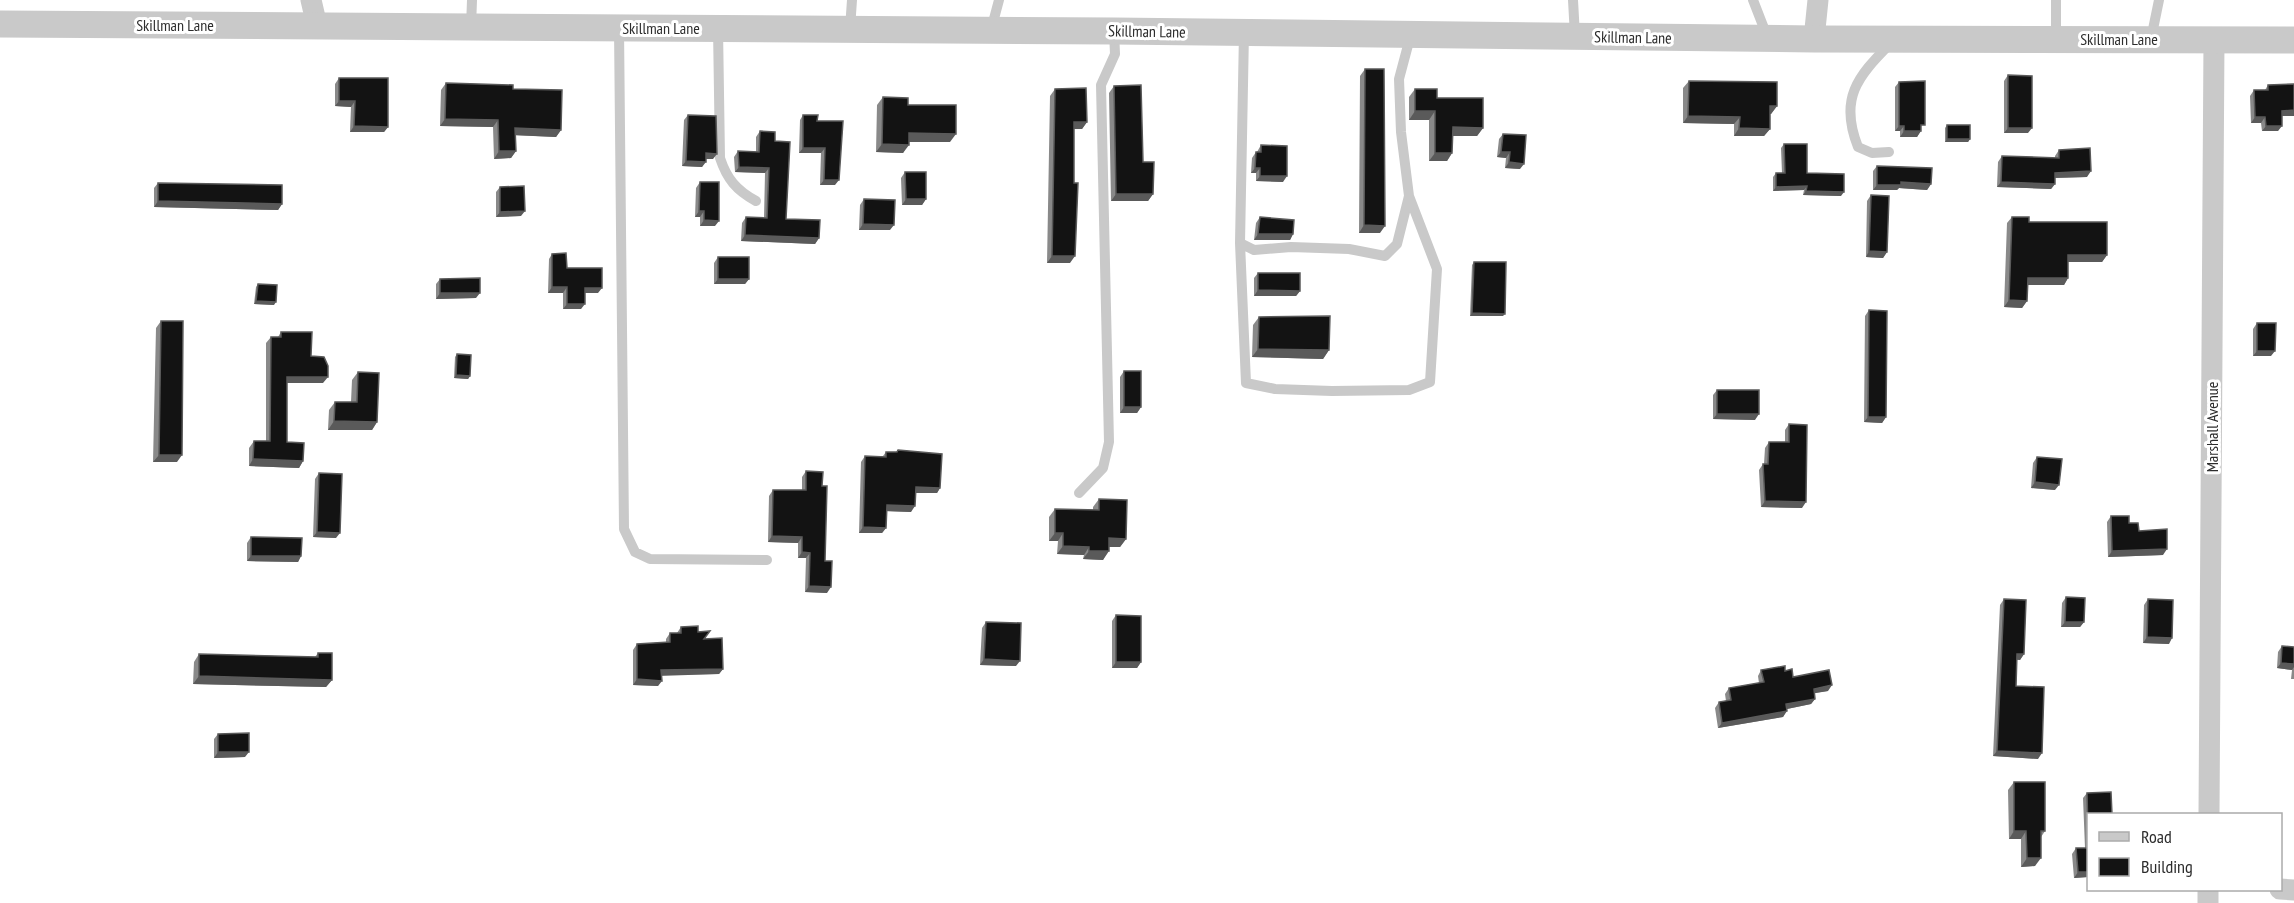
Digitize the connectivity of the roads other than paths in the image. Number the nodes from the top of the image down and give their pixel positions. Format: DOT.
graph roads {
  1 [pos="311,0"];
  2 [pos="472,0"];
  3 [pos="852,0"];
  4 [pos="999,0"];
  5 [pos="1574,0"];
  6 [pos="1753,0"];
  7 [pos="1818,0"];
  8 [pos="2056,0"];
  9 [pos="2159,0"];
  10 [pos="0,24"];
  11 [pos="317,26"];
  12 [pos="471,27"];
  13 [pos="619,28"];
  14 [pos="718,28"];
  15 [pos="850,30"];
  16 [pos="990,30"];
  17 [pos="1114,30"];
  18 [pos="1244,32"];
  19 [pos="1411,33"];
  20 [pos="1575,36"];
  21 [pos="1768,39"];
  22 [pos="1814,39"];
  23 [pos="2056,39"];
  24 [pos="1895,40"];
  25 [pos="2151,40"];
  26 [pos="2214,40"];
  27 [pos="2294,40"];
  28 [pos="1889,152"];
  29 [pos="1409,196"];
  30 [pos="756,201"];
  31 [pos="1240,243"];
  32 [pos="1079,494"];
  33 [pos="767,560"];
  34 [pos="2209,813"];
  1 -- 11 [label="street"];
  2 -- 12 [label="lane"];
  3 -- 15 [label="lane"];
  4 -- 16 [label="lane"];
  5 -- 20 [label="lane"];
  6 -- 21 [label="lane"];
  7 -- 22 [label="street"];
  8 -- 23 [label="lane"];
  9 -- 25 [label="lane"];
  10 -- 11 [label="street, Skillman Lane"];
  11 -- 12 [label="street, Skillman Lane"];
  12 -- 13 [label="street, Skillman Lane"];
  13 -- 14 [label="street, Skillman Lane"];
  13 -- 33 [label="lane"];
  14 -- 15 [label="street, Skillman Lane"];
  14 -- 30 [label="lane"];
  15 -- 16 [label="street, Skillman Lane"];
  16 -- 17 [label="street, Skillman Lane"];
  17 -- 18 [label="street, Skillman Lane"];
  17 -- 32 [label="lane"];
  18 -- 19 [label="street, Skillman Lane"];
  18 -- 31 [label="lane"];
  19 -- 20 [label="street, Skillman Lane"];
  19 -- 29 [label="lane"];
  20 -- 21 [label="street, Skillman Lane"];
  21 -- 22 [label="street, Skillman Lane"];
  22 -- 24 [label="street, Skillman Lane"];
  23 -- 24 [label="street, Skillman Lane"];
  23 -- 25 [label="street, Skillman Lane"];
  24 -- 28 [label="lane"];
  25 -- 26 [label="street, Skillman Lane"];
  26 -- 27 [label="street, Skillman Lane"];
  26 -- 34 [label="street, Marshall Avenue"];
  29 -- 31 [label="lane"];
  29 -- 31 [label="lane"];
}
